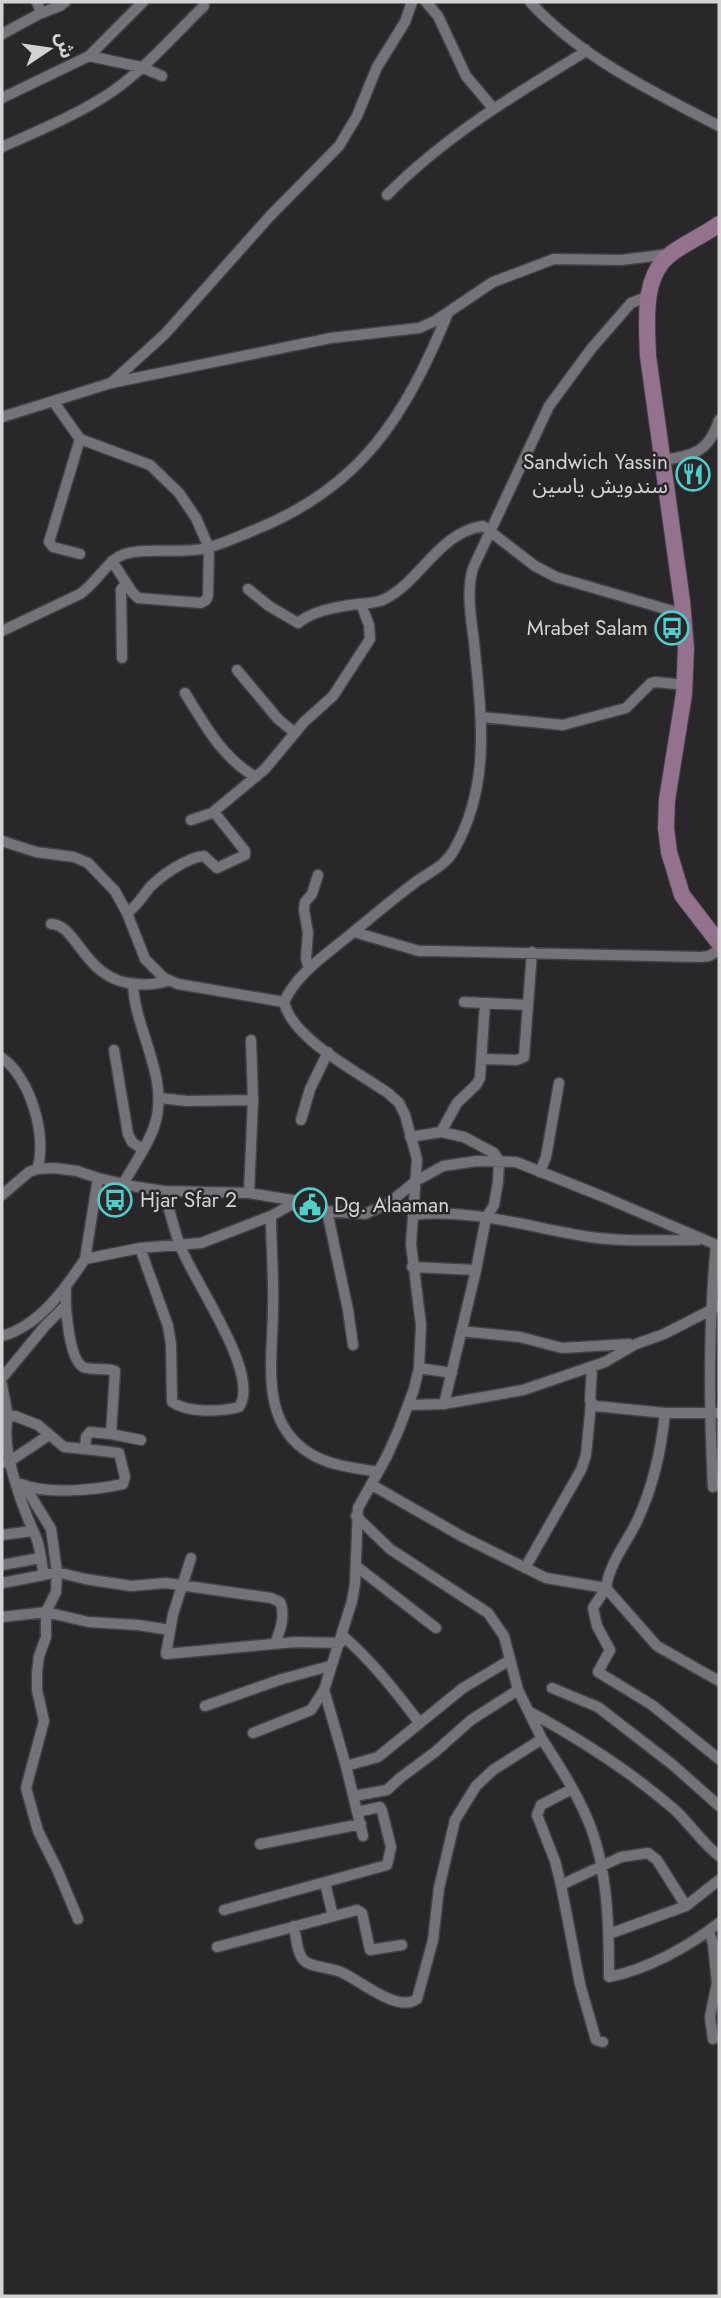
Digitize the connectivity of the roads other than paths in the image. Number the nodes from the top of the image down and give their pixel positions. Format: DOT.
graph roads {
  1 [pos="37,2"];
  2 [pos="65,2"];
  3 [pos="143,2"];
  4 [pos="412,2"];
  5 [pos="426,2"];
  6 [pos="530,2"];
  7 [pos="204,6"];
  8 [pos="39,14"];
  9 [pos="2,34"];
  10 [pos="585,49"];
  11 [pos="89,56"];
  12 [pos="141,67"];
  13 [pos="162,76"];
  14 [pos="2,98"];
  15 [pos="493,108"];
  16 [pos="719,126"];
  17 [pos="2,146"];
  18 [pos="387,195"];
  19 [pos="719,225"];
  20 [pos="670,254"];
  21 [pos="649,296"];
  22 [pos="449,311"];
  23 [pos="111,383"];
  24 [pos="53,401"];
  25 [pos="4,416"];
  26 [pos="719,420"];
  27 [pos="2,429"];
  28 [pos="80,439"];
  29 [pos="662,460"];
  30 [pos="491,530"];
  31 [pos="209,548"];
  32 [pos="80,554"];
  33 [pos="112,561"];
  34 [pos="126,583"];
  35 [pos="248,589"];
  36 [pos="361,604"];
  37 [pos="683,614"];
  38 [pos="2,631"];
  39 [pos="122,658"];
  40 [pos="237,670"];
  41 [pos="685,685"];
  42 [pos="185,693"];
  43 [pos="481,717"];
  44 [pos="295,733"];
  45 [pos="256,777"];
  46 [pos="214,812"];
  47 [pos="191,820"];
  48 [pos="2,841"];
  49 [pos="318,875"];
  50 [pos="127,913"];
  51 [pos="51,924"];
  52 [pos="354,932"];
  53 [pos="719,943"];
  54 [pos="719,950"];
  55 [pos="532,953"];
  56 [pos="309,969"];
  57 [pos="169,980"];
  58 [pos="133,984"];
  59 [pos="284,1002"];
  60 [pos="464,1002"];
  61 [pos="485,1003"];
  62 [pos="528,1005"];
  63 [pos="251,1040"];
  64 [pos="114,1050"];
  65 [pos="327,1052"];
  66 [pos="2,1058"];
  67 [pos="482,1059"];
  68 [pos="559,1083"];
  69 [pos="160,1098"];
  70 [pos="253,1100"];
  71 [pos="301,1120"];
  72 [pos="442,1132"];
  73 [pos="410,1137"];
  74 [pos="142,1149"];
  75 [pos="499,1161"];
  76 [pos="37,1169"];
  77 [pos="540,1172"];
  78 [pos="98,1178"];
  79 [pos="416,1181"];
  80 [pos="123,1184"];
  81 [pos="164,1191"];
  82 [pos="249,1193"];
  83 [pos="2,1195"];
  84 [pos="298,1201"];
  85 [pos="327,1211"];
  86 [pos="413,1215"];
  87 [pos="271,1216"];
  88 [pos="486,1218"];
  89 [pos="704,1240"];
  90 [pos="179,1244"];
  91 [pos="718,1246"];
  92 [pos="140,1248"];
  93 [pos="85,1259"];
  94 [pos="412,1266"];
  95 [pos="476,1270"];
  96 [pos="66,1287"];
  97 [pos="65,1306"];
  98 [pos="715,1308"];
  99 [pos="461,1331"];
  100 [pos="2,1336"];
  101 [pos="636,1344"];
  102 [pos="353,1345"];
  103 [pos="574,1349"];
  104 [pos="715,1358"];
  105 [pos="592,1367"];
  106 [pos="419,1368"];
  107 [pos="577,1372"];
  108 [pos="452,1373"];
  109 [pos="2,1378"];
  110 [pos="2,1385"];
  111 [pos="444,1404"];
  112 [pos="592,1404"];
  113 [pos="408,1405"];
  114 [pos="664,1413"];
  115 [pos="714,1413"];
  116 [pos="5,1417"];
  117 [pos="111,1434"];
  118 [pos="49,1435"];
  119 [pos="141,1440"];
  120 [pos="85,1449"];
  121 [pos="7,1463"];
  122 [pos="378,1472"];
  123 [pos="19,1483"];
  124 [pos="372,1485"];
  125 [pos="713,1487"];
  126 [pos="356,1516"];
  127 [pos="32,1531"];
  128 [pos="2,1535"];
  129 [pos="40,1558"];
  130 [pos="191,1558"];
  131 [pos="2,1565"];
  132 [pos="356,1566"];
  133 [pos="526,1568"];
  134 [pos="57,1572"];
  135 [pos="44,1575"];
  136 [pos="2,1583"];
  137 [pos="183,1585"];
  138 [pos="606,1588"];
  139 [pos="46,1612"];
  140 [pos="2,1617"];
  141 [pos="436,1628"];
  142 [pos="170,1630"];
  143 [pos="341,1639"];
  144 [pos="275,1644"];
  145 [pos="510,1660"];
  146 [pos="330,1666"];
  147 [pos="719,1681"];
  148 [pos="552,1688"];
  149 [pos="324,1690"];
  150 [pos="518,1690"];
  151 [pos="205,1706"];
  152 [pos="526,1711"];
  153 [pos="419,1722"];
  154 [pos="253,1733"];
  155 [pos="542,1739"];
  156 [pos="719,1759"];
  157 [pos="346,1766"];
  158 [pos="572,1789"];
  159 [pos="354,1796"];
  160 [pos="719,1807"];
  161 [pos="357,1812"];
  162 [pos="361,1824"];
  163 [pos="363,1836"];
  164 [pos="260,1844"];
  165 [pos="719,1857"];
  166 [pos="600,1865"];
  167 [pos="719,1880"];
  168 [pos="325,1883"];
  169 [pos="561,1885"];
  170 [pos="686,1906"];
  171 [pos="224,1910"];
  172 [pos="333,1916"];
  173 [pos="78,1919"];
  174 [pos="719,1923"];
  175 [pos="294,1926"];
  176 [pos="709,1931"];
  177 [pos="609,1934"];
  178 [pos="402,1945"];
  179 [pos="217,1947"];
  180 [pos="713,2039"];
  181 [pos="603,2042"];
  1 -- 8 [label="street"];
  2 -- 8 [label="street"];
  3 -- 11 [label="street"];
  4 -- 23 [label="street"];
  5 -- 15 [label="street"];
  6 -- 10 [label="street"];
  7 -- 12 [label="street"];
  8 -- 9 [label="street"];
  10 -- 15 [label="street"];
  10 -- 16 [label="street"];
  11 -- 12 [label="street"];
  11 -- 14 [label="street"];
  12 -- 13 [label="street"];
  12 -- 17 [label="street"];
  15 -- 18 [label="street"];
  19 -- 20 [label="street"];
  20 -- 21 [label="street"];
  20 -- 22 [label="street"];
  21 -- 29 [label="street"];
  21 -- 30 [label="street"];
  22 -- 23 [label="street"];
  22 -- 31 [label="street"];
  23 -- 24 [label="street"];
  24 -- 25 [label="street"];
  24 -- 28 [label="street"];
  25 -- 27 [label="street"];
  26 -- 29 [label="street"];
  28 -- 31 [label="street"];
  28 -- 32 [label="street"];
  29 -- 37 [label="street"];
  30 -- 36 [label="street"];
  30 -- 37 [label="street"];
  30 -- 43 [label="street"];
  31 -- 33 [label="street"];
  31 -- 34 [label="street"];
  33 -- 34 [label="street"];
  33 -- 38 [label="street"];
  34 -- 39 [label="street"];
  35 -- 36 [label="street"];
  36 -- 44 [label="street"];
  37 -- 41 [label="street"];
  40 -- 44 [label="street"];
  41 -- 43 [label="street"];
  41 -- 53 [label="street"];
  42 -- 45 [label="street"];
  43 -- 52 [label="street"];
  44 -- 45 [label="street"];
  45 -- 46 [label="street"];
  46 -- 47 [label="street"];
  46 -- 50 [label="street"];
  48 -- 50 [label="street"];
  49 -- 56 [label="street"];
  50 -- 57 [label="street"];
  51 -- 58 [label="street"];
  52 -- 55 [label="street"];
  52 -- 56 [label="street"];
  54 -- 55 [label="street"];
  55 -- 62 [label="street"];
  56 -- 59 [label="street"];
  57 -- 58 [label="street"];
  57 -- 59 [label="street"];
  58 -- 69 [label="street"];
  59 -- 65 [label="street"];
  60 -- 61 [label="street"];
  61 -- 62 [label="street"];
  61 -- 67 [label="street"];
  62 -- 67 [label="street"];
  63 -- 70 [label="street"];
  64 -- 74 [label="street"];
  65 -- 71 [label="street"];
  65 -- 73 [label="street"];
  66 -- 76 [label="street"];
  67 -- 72 [label="street"];
  68 -- 77 [label="street"];
  69 -- 70 [label="street"];
  69 -- 74 [label="street"];
  70 -- 82 [label="street"];
  72 -- 73 [label="street"];
  72 -- 75 [label="street"];
  73 -- 79 [label="street"];
  74 -- 80 [label="street"];
  75 -- 77 [label="street"];
  75 -- 79 [label="street"];
  75 -- 88 [label="street"];
  76 -- 78 [label="street"];
  76 -- 83 [label="street"];
  77 -- 89 [label="street"];
  78 -- 80 [label="street"];
  78 -- 93 [label="street"];
  79 -- 85 [label="street"];
  79 -- 86 [label="street"];
  80 -- 81 [label="street"];
  81 -- 82 [label="street"];
  81 -- 90 [label="street"];
  82 -- 84 [label="street"];
  84 -- 85 [label="street"];
  84 -- 87 [label="street"];
  85 -- 102 [label="street"];
  86 -- 88 [label="street"];
  86 -- 94 [label="street"];
  87 -- 90 [label="street"];
  87 -- 122 [label="street"];
  88 -- 89 [label="street"];
  88 -- 95 [label="street"];
  89 -- 91 [label="street"];
  90 -- 92 [label="street"];
  90 -- 92 [label="street"];
  91 -- 98 [label="street"];
  92 -- 93 [label="street"];
  93 -- 96 [label="street"];
  94 -- 95 [label="street"];
  94 -- 106 [label="street"];
  95 -- 99 [label="street"];
  96 -- 97 [label="street"];
  96 -- 100 [label="street"];
  97 -- 109 [label="street"];
  97 -- 117 [label="street"];
  98 -- 101 [label="street"];
  98 -- 104 [label="street"];
  99 -- 103 [label="street"];
  99 -- 108 [label="street"];
  101 -- 103 [label="street"];
  101 -- 105 [label="street"];
  103 -- 107 [label="street"];
  104 -- 115 [label="street"];
  105 -- 107 [label="street"];
  105 -- 112 [label="street"];
  106 -- 108 [label="street"];
  106 -- 113 [label="street"];
  107 -- 111 [label="street"];
  108 -- 111 [label="street"];
  110 -- 116 [label="street"];
  111 -- 113 [label="street"];
  112 -- 114 [label="street"];
  112 -- 133 [label="street"];
  113 -- 122 [label="street"];
  114 -- 115 [label="street"];
  114 -- 138 [label="street"];
  115 -- 125 [label="street"];
  116 -- 118 [label="street"];
  116 -- 121 [label="street"];
  117 -- 119 [label="street"];
  117 -- 120 [label="street"];
  118 -- 120 [label="street"];
  118 -- 121 [label="street"];
  120 -- 123 [label="street"];
  121 -- 123 [label="street"];
  122 -- 124 [label="street"];
  123 -- 127 [label="street"];
  123 -- 134 [label="street"];
  124 -- 126 [label="street"];
  124 -- 133 [label="street"];
  126 -- 132 [label="street"];
  126 -- 145 [label="street"];
  127 -- 128 [label="street"];
  127 -- 129 [label="street"];
  129 -- 131 [label="street"];
  129 -- 135 [label="street"];
  130 -- 137 [label="street"];
  132 -- 141 [label="street"];
  132 -- 143 [label="street"];
  133 -- 138 [label="street"];
  134 -- 135 [label="street"];
  134 -- 137 [label="street"];
  134 -- 139 [label="street"];
  135 -- 136 [label="street"];
  137 -- 142 [label="street"];
  137 -- 144 [label="street"];
  138 -- 147 [label="street"];
  138 -- 156 [label="street"];
  139 -- 140 [label="street"];
  139 -- 142 [label="street"];
  139 -- 173 [label="street"];
  142 -- 144 [label="street"];
  143 -- 144 [label="street"];
  143 -- 146 [label="street"];
  143 -- 153 [label="street"];
  145 -- 150 [label="street"];
  145 -- 153 [label="street"];
  146 -- 149 [label="street"];
  146 -- 151 [label="street"];
  148 -- 160 [label="street"];
  149 -- 154 [label="street"];
  149 -- 157 [label="street"];
  150 -- 152 [label="street"];
  150 -- 159 [label="street"];
  152 -- 155 [label="street"];
  152 -- 165 [label="street"];
  153 -- 157 [label="street"];
  155 -- 158 [label="street"];
  155 -- 175 [label="street"];
  157 -- 159 [label="street"];
  158 -- 166 [label="street"];
  158 -- 169 [label="street"];
  159 -- 161 [label="street"];
  161 -- 162 [label="street"];
  161 -- 168 [label="street"];
  162 -- 163 [label="street"];
  162 -- 164 [label="street"];
  166 -- 169 [label="street"];
  166 -- 170 [label="street"];
  166 -- 177 [label="street"];
  167 -- 170 [label="street"];
  168 -- 171 [label="street"];
  168 -- 172 [label="street"];
  169 -- 181 [label="street"];
  170 -- 177 [label="street"];
  172 -- 175 [label="street"];
  172 -- 178 [label="street"];
  174 -- 176 [label="street"];
  175 -- 179 [label="street"];
  176 -- 177 [label="street"];
  176 -- 180 [label="street"];
}
